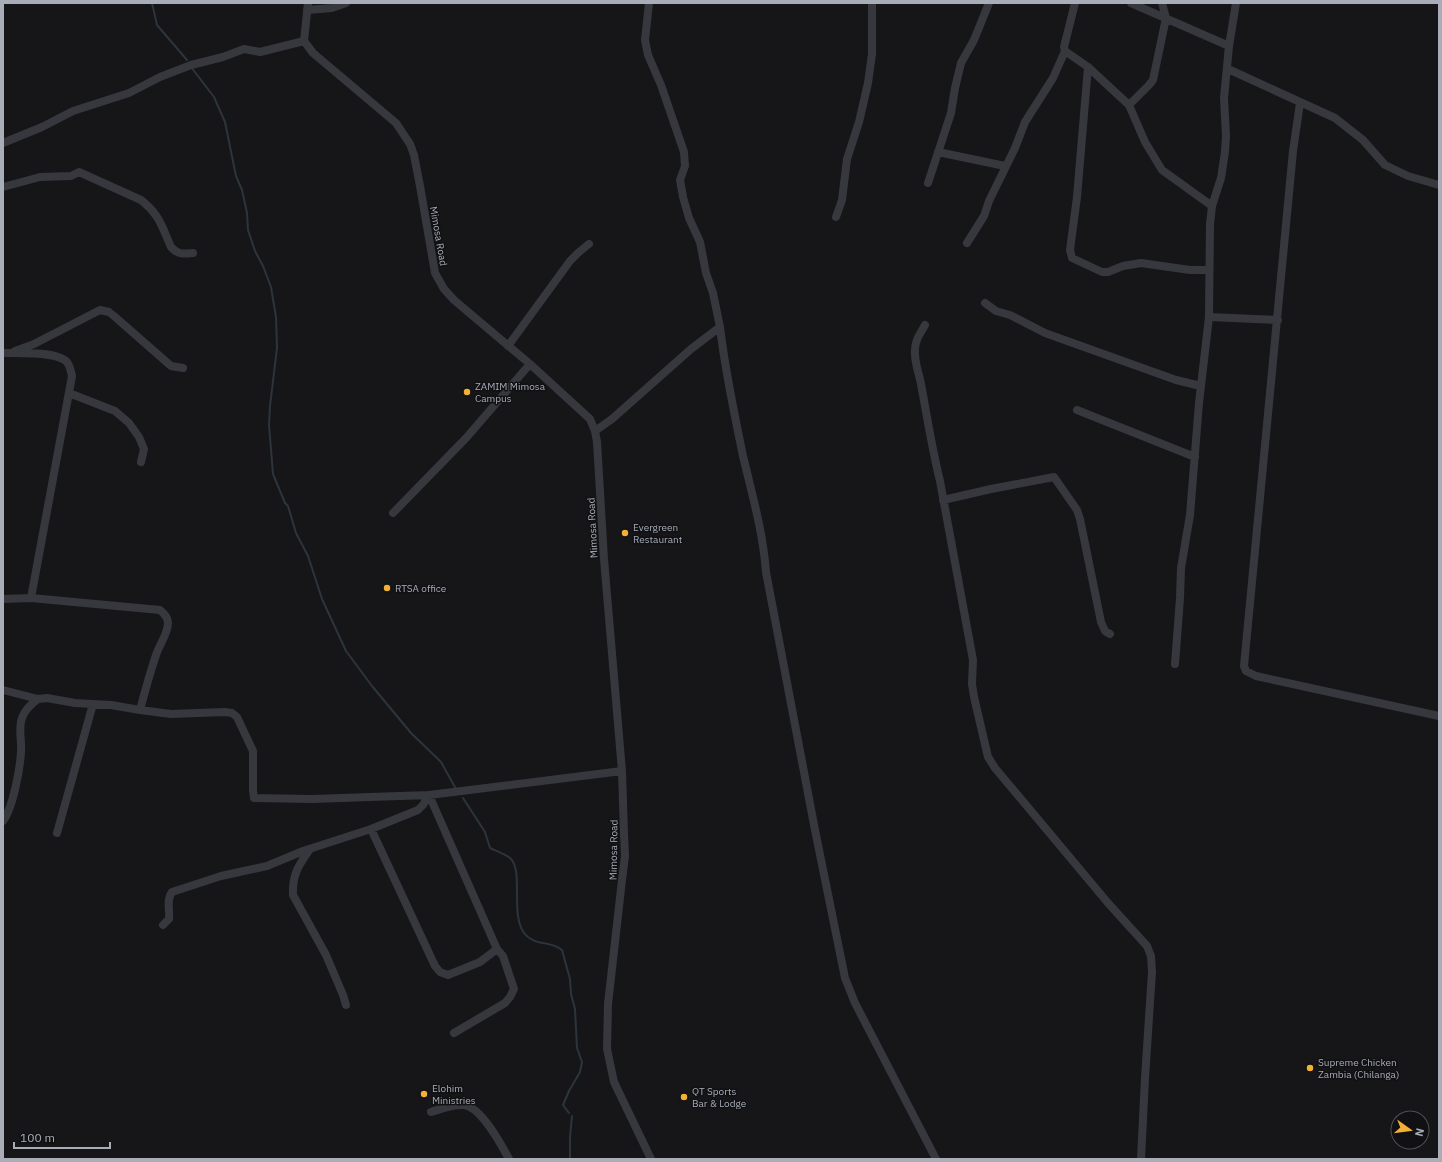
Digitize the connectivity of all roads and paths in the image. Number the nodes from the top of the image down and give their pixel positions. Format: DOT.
graph roads {
  1 [pos="346,3"];
  2 [pos="649,3"];
  3 [pos="872,3"];
  4 [pos="989,3"];
  5 [pos="1075,3"];
  6 [pos="1131,3"];
  7 [pos="1162,3"];
  8 [pos="1236,3"];
  9 [pos="307,7"];
  10 [pos="1166,18"];
  11 [pos="304,41"];
  12 [pos="1229,46"];
  13 [pos="1065,50"];
  14 [pos="1088,67"];
  15 [pos="1228,69"];
  16 [pos="1300,103"];
  17 [pos="1129,105"];
  18 [pos="3,143"];
  19 [pos="938,152"];
  20 [pos="1005,166"];
  21 [pos="928,183"];
  22 [pos="1439,186"];
  23 [pos="3,187"];
  24 [pos="1212,206"];
  25 [pos="836,217"];
  26 [pos="967,243"];
  27 [pos="589,244"];
  28 [pos="193,254"];
  29 [pos="1209,270"];
  30 [pos="985,303"];
  31 [pos="1209,317"];
  32 [pos="1278,320"];
  33 [pos="925,325"];
  34 [pos="720,327"];
  35 [pos="508,346"];
  36 [pos="7,353"];
  37 [pos="530,364"];
  38 [pos="183,368"];
  39 [pos="1201,386"];
  40 [pos="69,393"];
  41 [pos="1077,410"];
  42 [pos="595,431"];
  43 [pos="1195,457"];
  44 [pos="141,462"];
  45 [pos="944,500"];
  46 [pos="393,514"];
  47 [pos="31,598"];
  48 [pos="3,599"];
  49 [pos="1110,634"];
  50 [pos="1175,664"];
  51 [pos="3,690"];
  52 [pos="38,699"];
  53 [pos="93,704"];
  54 [pos="140,710"];
  55 [pos="1439,716"];
  56 [pos="622,771"];
  57 [pos="429,795"];
  58 [pos="3,821"];
  59 [pos="370,829"];
  60 [pos="57,833"];
  61 [pos="310,849"];
  62 [pos="163,925"];
  63 [pos="497,949"];
  64 [pos="346,1005"];
  65 [pos="454,1033"];
  66 [pos="431,1112"];
  67 [pos="510,1159"];
  68 [pos="651,1159"];
  69 [pos="936,1159"];
  70 [pos="1141,1159"];
  1 -- 9 [label="street"];
  2 -- 34 [label="street"];
  3 -- 25 [label="street"];
  4 -- 19 [label="street"];
  5 -- 13 [label="street"];
  6 -- 10 [label="street"];
  7 -- 10 [label="street"];
  8 -- 12 [label="street"];
  9 -- 11 [label="street"];
  10 -- 12 [label="street"];
  10 -- 17 [label="street"];
  11 -- 18 [label="street"];
  11 -- 35 [label="street, Mimosa Road"];
  12 -- 15 [label="street"];
  13 -- 14 [label="street"];
  13 -- 20 [label="street"];
  14 -- 17 [label="street"];
  14 -- 29 [label="street"];
  15 -- 16 [label="street"];
  15 -- 24 [label="street"];
  16 -- 22 [label="street"];
  16 -- 32 [label="street"];
  17 -- 24 [label="street"];
  19 -- 20 [label="street"];
  19 -- 21 [label="street"];
  20 -- 26 [label="street"];
  23 -- 28 [label="street"];
  24 -- 29 [label="street"];
  27 -- 35 [label="street"];
  29 -- 31 [label="street"];
  30 -- 39 [label="street"];
  31 -- 32 [label="street"];
  31 -- 39 [label="street"];
  32 -- 55 [label="street"];
  33 -- 45 [label="street"];
  34 -- 42 [label="street"];
  34 -- 69 [label="street"];
  35 -- 37 [label="street, Mimosa Road"];
  36 -- 38 [label="street"];
  36 -- 40 [label="street"];
  37 -- 42 [label="street, Mimosa Road"];
  37 -- 46 [label="street"];
  39 -- 43 [label="street"];
  40 -- 44 [label="street"];
  40 -- 47 [label="street"];
  41 -- 43 [label="street"];
  42 -- 56 [label="street, Mimosa Road"];
  43 -- 50 [label="street"];
  45 -- 49 [label="street"];
  45 -- 70 [label="street"];
  47 -- 48 [label="street"];
  47 -- 54 [label="street"];
  51 -- 52 [label="street"];
  52 -- 53 [label="street"];
  52 -- 58 [label="street"];
  53 -- 54 [label="street"];
  53 -- 60 [label="street"];
  54 -- 57 [label="street"];
  56 -- 57 [label="street"];
  56 -- 68 [label="street, Mimosa Road"];
  57 -- 59 [label="street"];
  57 -- 63 [label="street"];
  59 -- 61 [label="street"];
  59 -- 63 [label="street"];
  61 -- 62 [label="street"];
  61 -- 64 [label="street"];
  63 -- 65 [label="street"];
  66 -- 67 [label="street"];
}
